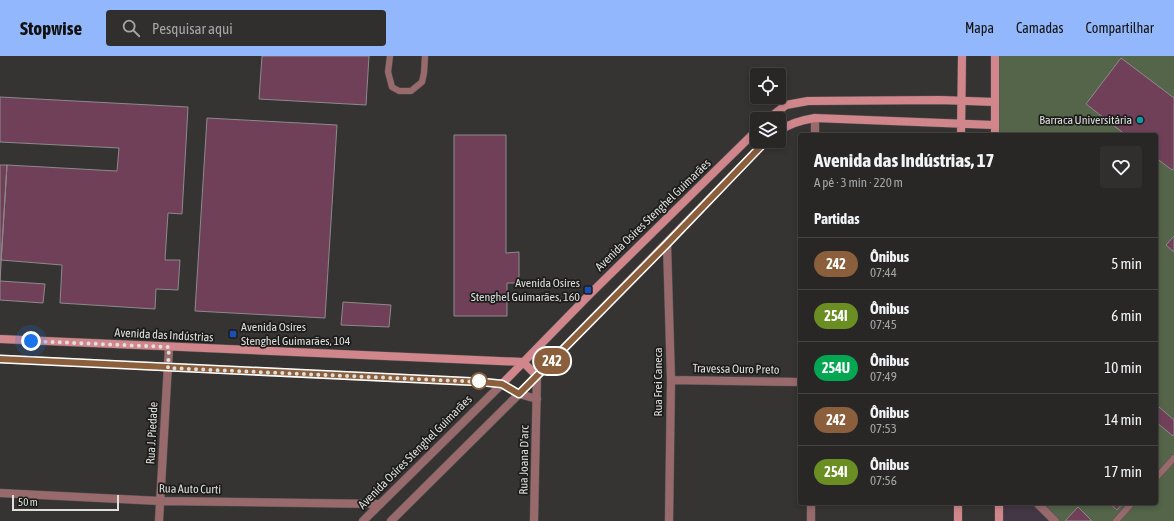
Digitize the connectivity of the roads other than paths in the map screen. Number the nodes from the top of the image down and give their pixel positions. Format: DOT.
graph roads {
  1 [pos="390,56"];
  2 [pos="425,56"];
  3 [pos="962,56"];
  4 [pos="996,56"];
  5 [pos="962,100"];
  6 [pos="995,102"];
  7 [pos="777,112"];
  8 [pos="815,118"];
  9 [pos="961,124"];
  10 [pos="994,125"];
  11 [pos="786,126"];
  12 [pos="815,133"];
  13 [pos="961,133"];
  14 [pos="995,133"];
  15 [pos="750,137"];
  16 [pos="759,148"];
  17 [pos="667,244"];
  18 [pos="0,339"];
  19 [pos="169,347"];
  20 [pos="0,359"];
  21 [pos="523,362"];
  22 [pos="168,368"];
  23 [pos="537,376"];
  24 [pos="671,380"];
  25 [pos="798,382"];
  26 [pos="502,384"];
  27 [pos="519,394"];
  28 [pos="537,399"];
  29 [pos="1174,458"];
  30 [pos="1158,476"];
  31 [pos="0,493"];
  32 [pos="160,501"];
  33 [pos="380,504"];
  34 [pos="811,505"];
  35 [pos="958,505"];
  36 [pos="999,505"];
  37 [pos="1039,505"];
  38 [pos="1130,505"];
  39 [pos="395,519"];
  40 [pos="159,521"];
  41 [pos="363,521"];
  42 [pos="534,521"];
  43 [pos="669,521"];
  44 [pos="811,521"];
  45 [pos="958,521"];
  46 [pos="999,521"];
  47 [pos="1055,521"];
  48 [pos="1116,521"];
  1 -- 2 [label="lane"];
  3 -- 5 [label="main road"];
  4 -- 6 [label="main road"];
  5 -- 6 [label="main road"];
  5 -- 7 [label="main road"];
  5 -- 9 [label="main road"];
  6 -- 10 [label="main road"];
  8 -- 9 [label="main road"];
  8 -- 11 [label="main road"];
  8 -- 12 [label="street"];
  9 -- 10 [label="main road"];
  9 -- 13 [label="main road"];
  10 -- 14 [label="main road"];
  15 -- 21 [label="main road, Avenida Osíres Stenghel Guimarães"];
  16 -- 17 [label="main road"];
  17 -- 23 [label="main road"];
  17 -- 24 [label="street, Rua Frei Caneca"];
  18 -- 19 [label="main road, Avenida das Indústrias"];
  19 -- 21 [label="main road, Avenida das Indústrias"];
  19 -- 22 [label="street, Rua J. Piedade"];
  20 -- 22 [label="main road"];
  21 -- 23 [label="main road"];
  21 -- 26 [label="main road, Avenida Osíres Stenghel Guimarães"];
  22 -- 26 [label="main road"];
  22 -- 32 [label="street, Rua J. Piedade"];
  23 -- 27 [label="main road"];
  23 -- 28 [label="street, Rua Joana D'arc"];
  24 -- 25 [label="street, Travessa Ouro Preto"];
  24 -- 43 [label="street, Rua Frei Caneca"];
  26 -- 27 [label="main road"];
  26 -- 33 [label="street, Avenida Osíres Stenghel Guimarães"];
  27 -- 28 [label="street"];
  27 -- 39 [label="street"];
  28 -- 42 [label="street, Rua Joana D'arc"];
  29 -- 30 [label="lane"];
  31 -- 32 [label="street, Rua Auto Curti"];
  32 -- 33 [label="street, Rua Auto Curti"];
  32 -- 40 [label="street, Rua J. Piedade"];
  33 -- 41 [label="street, Avenida Osíres Stenghel Guimarães"];
  34 -- 44 [label="street"];
  35 -- 45 [label="main road"];
  36 -- 46 [label="main road"];
  37 -- 47 [label="street"];
  38 -- 48 [label="lane"];
}
